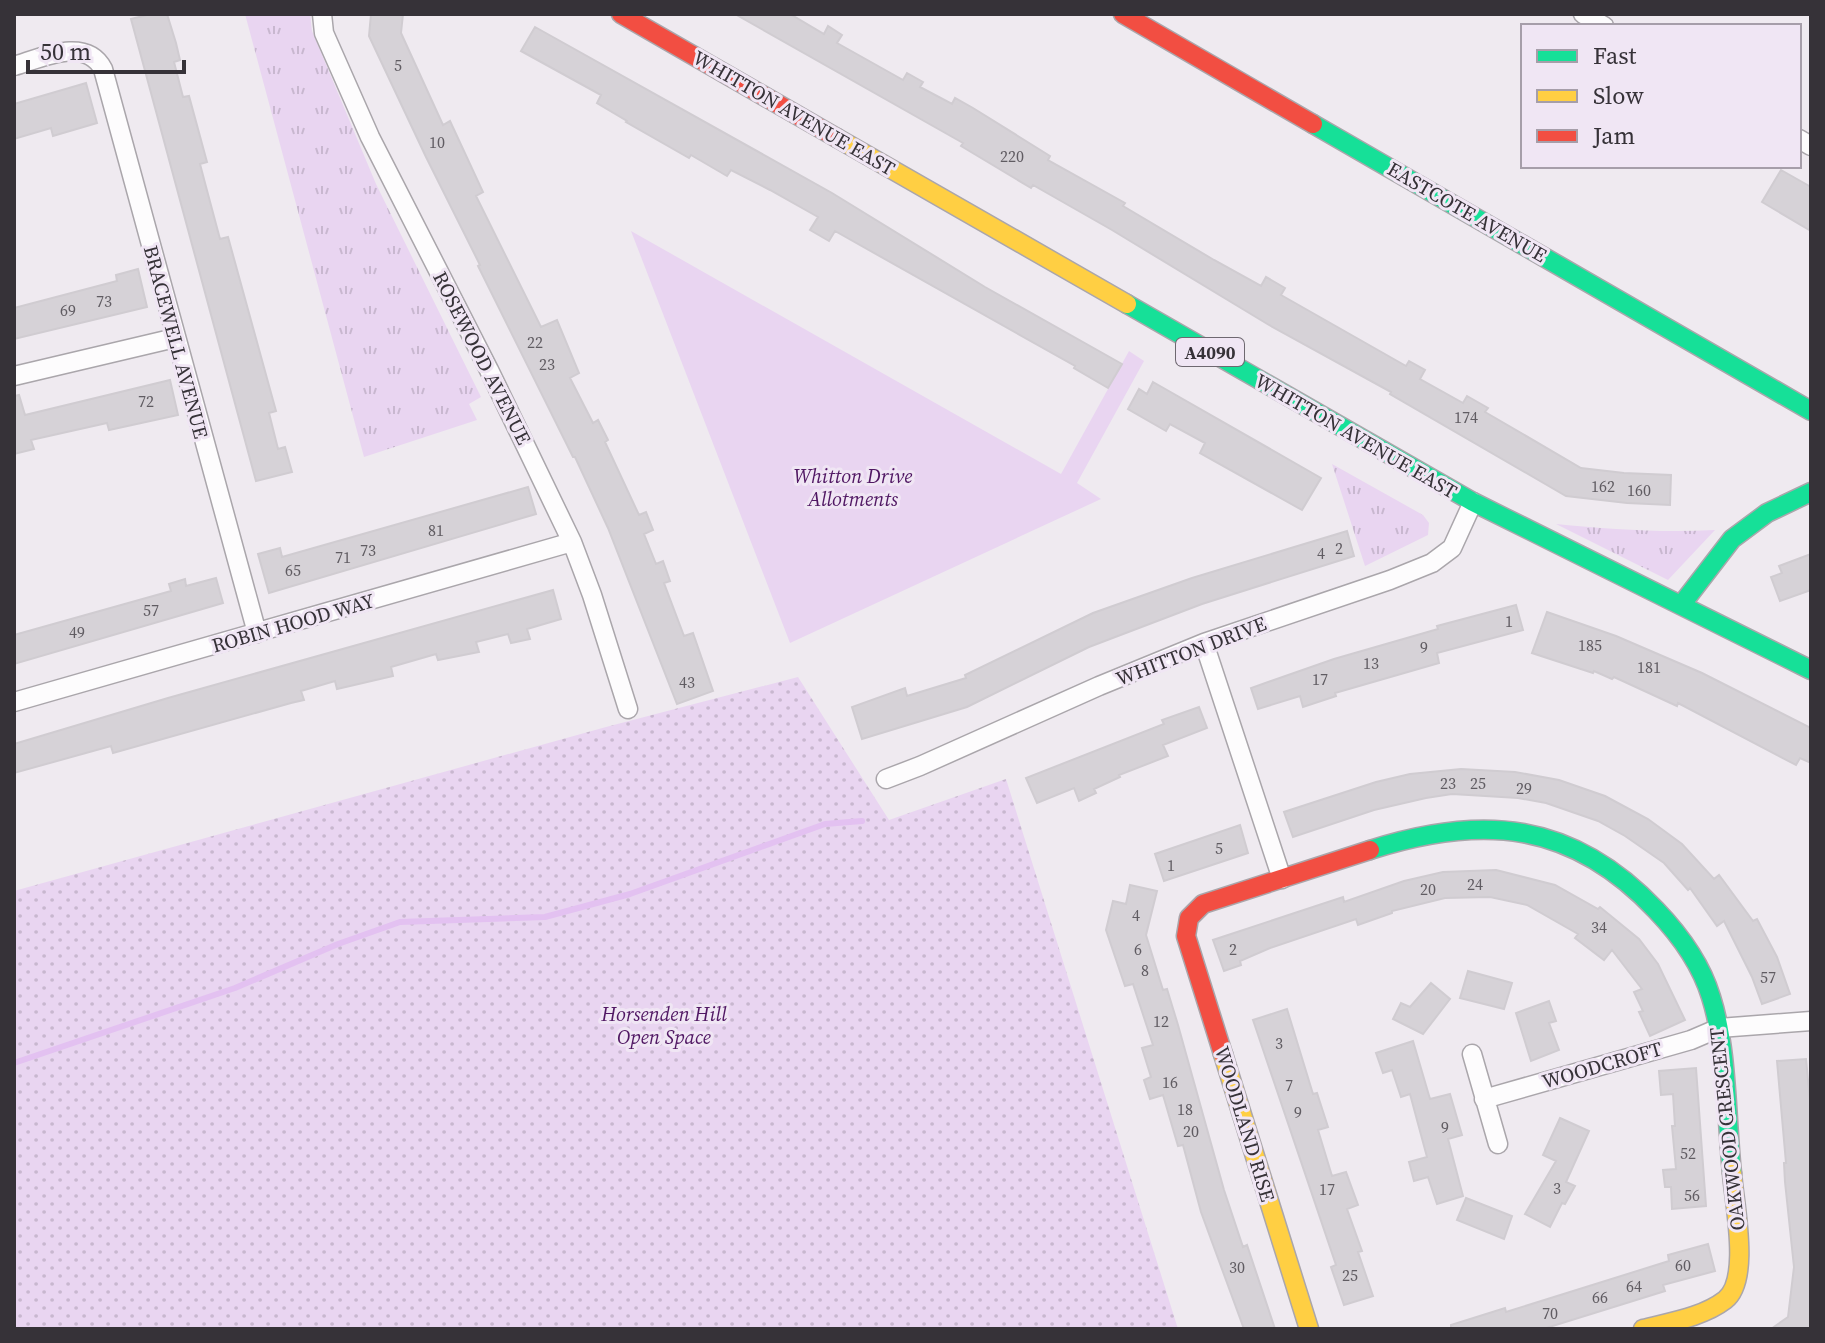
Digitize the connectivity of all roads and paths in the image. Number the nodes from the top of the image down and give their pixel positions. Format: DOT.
graph roads {
  1 [pos="322,14"];
  2 [pos="621,14"];
  3 [pos="1123,14"];
  4 [pos="1583,14"];
  5 [pos="1600,24"];
  6 [pos="14,66"];
  7 [pos="175,338"];
  8 [pos="14,376"];
  9 [pos="1811,411"];
  10 [pos="1811,492"];
  11 [pos="1473,502"];
  12 [pos="572,542"];
  13 [pos="1682,604"];
  14 [pos="257,633"];
  15 [pos="1204,643"];
  16 [pos="1811,670"];
  17 [pos="14,702"];
  18 [pos="628,709"];
  19 [pos="886,779"];
  20 [pos="1282,879"];
  21 [pos="1189,918"];
  22 [pos="1811,1021"];
  23 [pos="1719,1028"];
  24 [pos="1472,1054"];
  25 [pos="1484,1099"];
  26 [pos="1498,1144"];
  27 [pos="1309,1329"];
  28 [pos="1643,1329"];
  1 -- 12 [label="street, ROSEWOOD AVENUE"];
  2 -- 11 [label="street, WHITTON AVENUE EAST / A4090"];
  3 -- 9 [label="street, EASTCOTE AVENUE"];
  4 -- 5 [label="street"];
  6 -- 7 [label="street, BRACEWELL AVENUE"];
  7 -- 8 [label="street"];
  7 -- 14 [label="street, BRACEWELL AVENUE"];
  10 -- 13 [label="street"];
  11 -- 13 [label="street, WHITTON AVENUE EAST / A4090"];
  11 -- 15 [label="street, WHITTON DRIVE"];
  12 -- 14 [label="street, ROBIN HOOD WAY"];
  12 -- 18 [label="street, ROSEWOOD AVENUE"];
  13 -- 16 [label="street, WHITTON AVENUE EAST / A4090"];
  14 -- 17 [label="street, ROBIN HOOD WAY"];
  15 -- 19 [label="street, WHITTON DRIVE"];
  15 -- 20 [label="street"];
  20 -- 21 [label="street, OAKWOOD CRESCENT"];
  20 -- 23 [label="street, OAKWOOD CRESCENT"];
  21 -- 27 [label="street, WOODLAND RISE"];
  22 -- 23 [label="street, WOODCROFT"];
  23 -- 25 [label="street, WOODCROFT"];
  23 -- 28 [label="street, OAKWOOD CRESCENT"];
  24 -- 25 [label="street"];
  25 -- 26 [label="street"];
}
